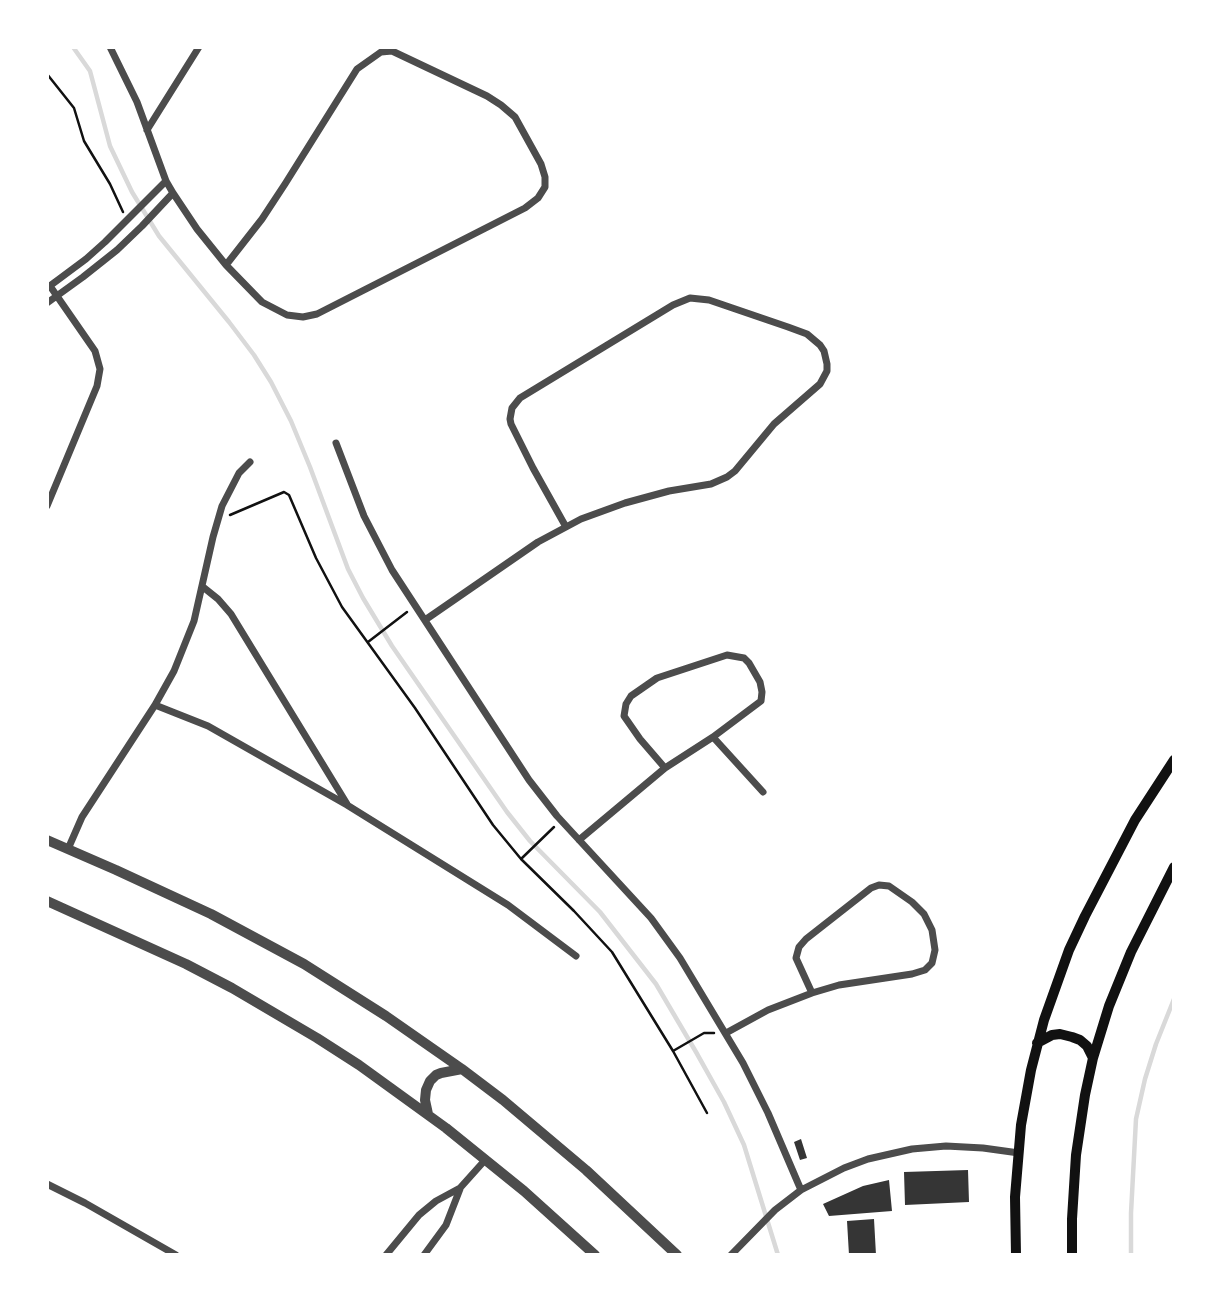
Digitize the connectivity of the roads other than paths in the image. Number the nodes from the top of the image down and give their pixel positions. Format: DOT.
graph roads {
  1 [pos="110,47"];
  2 [pos="199,47"];
  3 [pos="147,130"];
  4 [pos="166,181"];
  5 [pos="173,193"];
  6 [pos="226,265"];
  7 [pos="49,287"];
  8 [pos="57,296"];
  9 [pos="47,303"];
  10 [pos="335,443"];
  11 [pos="250,462"];
  12 [pos="47,506"];
  13 [pos="566,527"];
  14 [pos="203,587"];
  15 [pos="425,620"];
  16 [pos="155,705"];
  17 [pos="712,737"];
  18 [pos="1174,760"];
  19 [pos="666,768"];
  20 [pos="763,792"];
  21 [pos="347,805"];
  22 [pos="47,840"];
  23 [pos="579,840"];
  24 [pos="68,849"];
  25 [pos="1174,867"];
  26 [pos="47,901"];
  27 [pos="576,956"];
  28 [pos="812,993"];
  29 [pos="726,1033"];
  30 [pos="1037,1043"];
  31 [pos="1093,1058"];
  32 [pos="462,1069"];
  33 [pos="428,1114"];
  34 [pos="1019,1153"];
  35 [pos="486,1159"];
  36 [pos="47,1184"];
  37 [pos="460,1188"];
  38 [pos="801,1190"];
  39 [pos="176,1255"];
  40 [pos="386,1255"];
  41 [pos="424,1255"];
  42 [pos="595,1255"];
  43 [pos="677,1255"];
  44 [pos="731,1255"];
  45 [pos="1016,1255"];
  46 [pos="1072,1255"];
  1 -- 3 [label="street"];
  2 -- 3 [label="street"];
  3 -- 4 [label="street"];
  4 -- 5 [label="street"];
  4 -- 7 [label="street"];
  5 -- 6 [label="street"];
  5 -- 8 [label="street"];
  6 -- 6 [label="street"];
  7 -- 8 [label="street"];
  8 -- 9 [label="street"];
  8 -- 12 [label="street"];
  10 -- 15 [label="street"];
  11 -- 14 [label="street"];
  13 -- 13 [label="street"];
  13 -- 15 [label="street"];
  14 -- 16 [label="street"];
  14 -- 21 [label="street"];
  15 -- 23 [label="street"];
  16 -- 21 [label="street"];
  16 -- 24 [label="street"];
  17 -- 19 [label="street"];
  17 -- 19 [label="street"];
  17 -- 20 [label="street"];
  18 -- 30 [label="main road"];
  19 -- 23 [label="street"];
  21 -- 27 [label="street"];
  22 -- 24 [label="street"];
  23 -- 29 [label="street"];
  24 -- 32 [label="street"];
  25 -- 31 [label="main road"];
  26 -- 33 [label="street"];
  28 -- 28 [label="street"];
  28 -- 29 [label="street"];
  29 -- 38 [label="street"];
  30 -- 31 [label="main road"];
  30 -- 34 [label="main road"];
  31 -- 46 [label="main road"];
  32 -- 33 [label="street"];
  32 -- 43 [label="street"];
  33 -- 35 [label="street"];
  34 -- 38 [label="street"];
  34 -- 45 [label="main road"];
  35 -- 37 [label="street"];
  35 -- 42 [label="street"];
  36 -- 39 [label="street"];
  37 -- 40 [label="street"];
  37 -- 41 [label="street"];
  38 -- 44 [label="street"];
}
